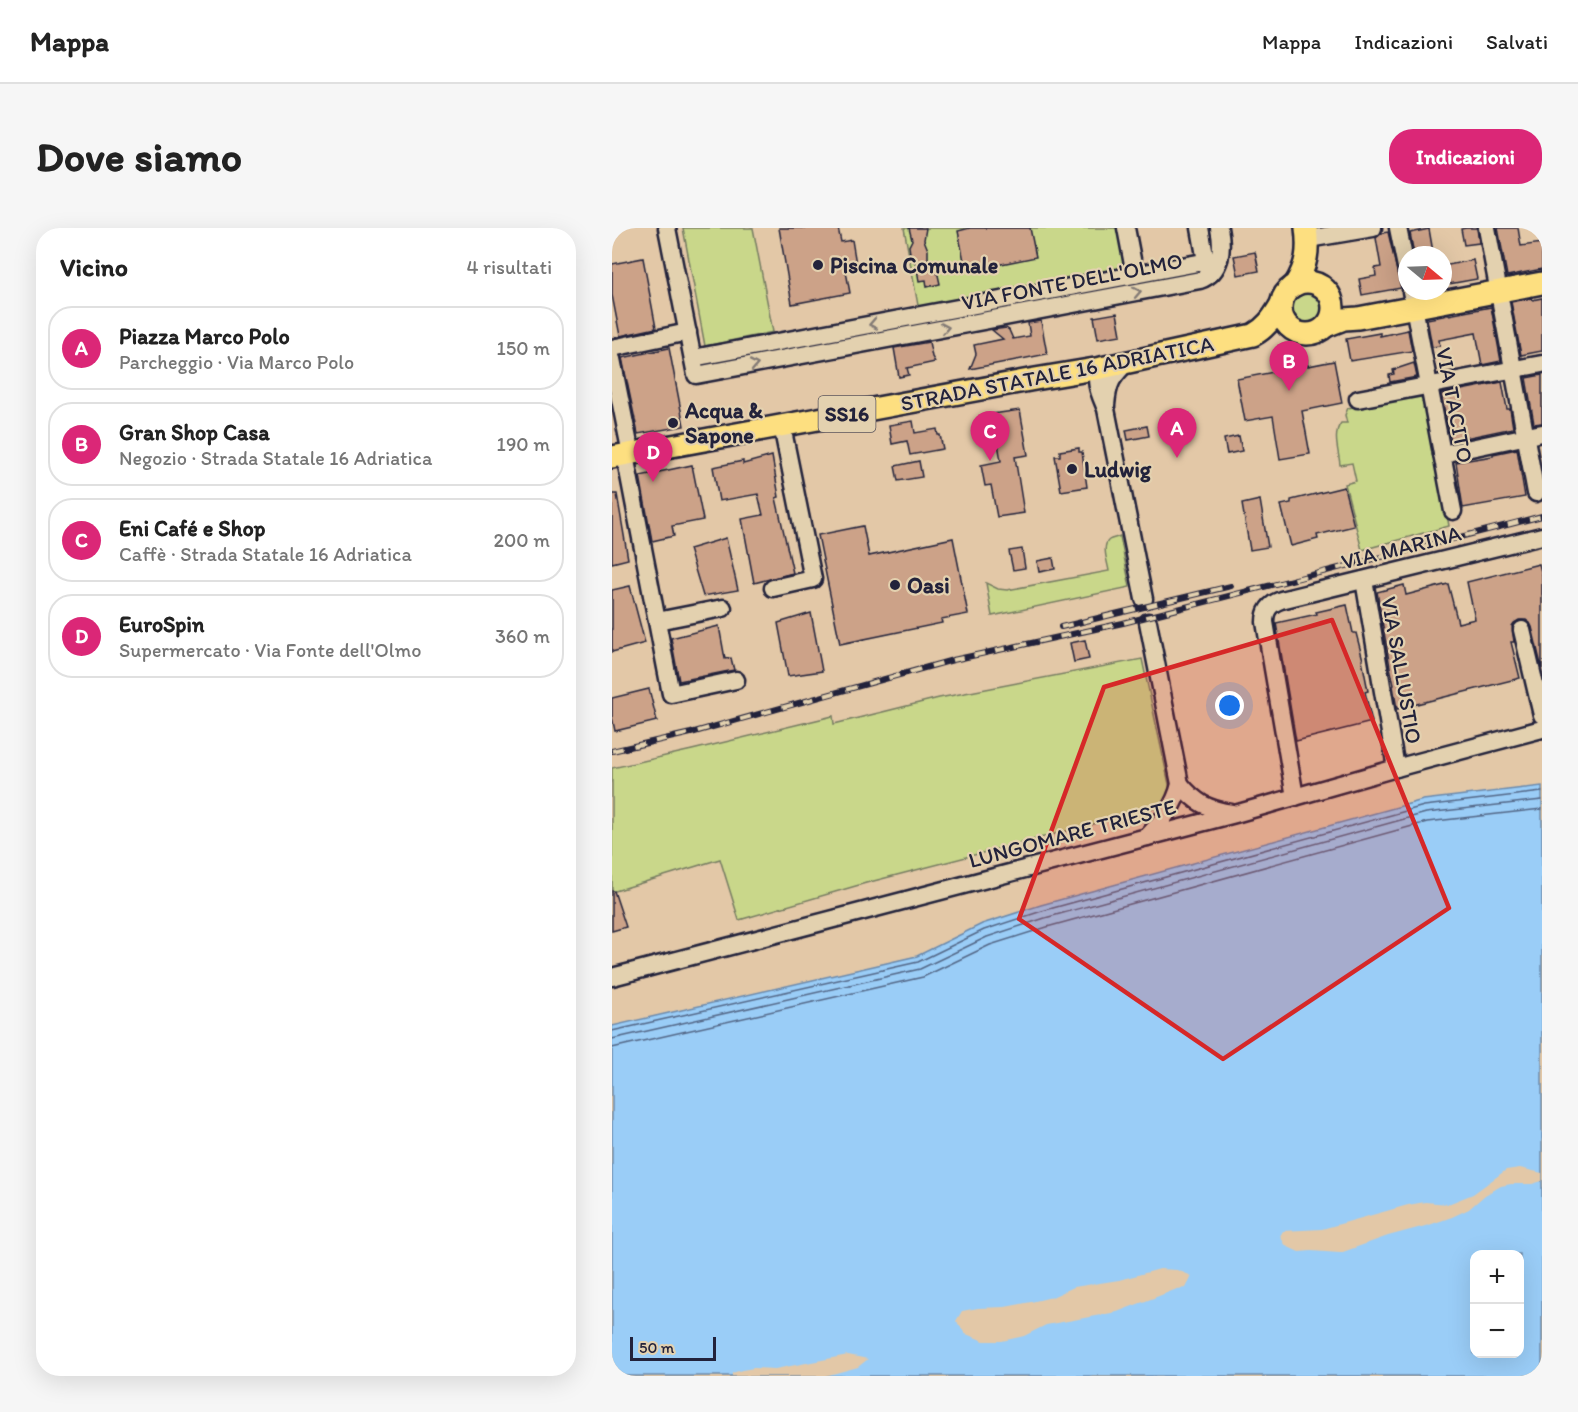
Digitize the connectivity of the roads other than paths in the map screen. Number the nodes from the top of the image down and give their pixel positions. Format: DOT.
graph roads {
  1 [pos="667,228"];
  2 [pos="1126,228"];
  3 [pos="1200,228"];
  4 [pos="1219,228"];
  5 [pos="1373,228"];
  6 [pos="1398,228"];
  7 [pos="1487,228"];
  8 [pos="1307,234"];
  9 [pos="1402,246"];
  10 [pos="1211,265"];
  11 [pos="1135,275"];
  12 [pos="1542,283"];
  13 [pos="1295,285"];
  14 [pos="1499,290"];
  15 [pos="1327,292"];
  16 [pos="1452,295"];
  17 [pos="1410,300"];
  18 [pos="1413,300"];
  19 [pos="1281,306"];
  20 [pos="1368,315"];
  21 [pos="1326,326"];
  22 [pos="688,332"];
  23 [pos="1294,332"];
  24 [pos="1253,335"];
  25 [pos="612,348"];
  26 [pos="693,358"];
  27 [pos="612,359"];
  28 [pos="1128,361"];
  29 [pos="1542,364"];
  30 [pos="1101,368"];
  31 [pos="1513,370"];
  32 [pos="1069,374"];
  33 [pos="1429,386"];
  34 [pos="1100,392"];
  35 [pos="1358,399"];
  36 [pos="1106,409"];
  37 [pos="782,426"];
  38 [pos="1534,435"];
  39 [pos="1442,454"];
  40 [pos="623,455"];
  41 [pos="1536,493"];
  42 [pos="1453,512"];
  43 [pos="1542,536"];
  44 [pos="1364,579"];
  45 [pos="773,588"];
  46 [pos="1144,599"];
  47 [pos="723,608"];
  48 [pos="657,621"];
  49 [pos="1148,622"];
  50 [pos="1522,630"];
  51 [pos="736,680"];
  52 [pos="1542,716"];
  53 [pos="1542,729"];
  54 [pos="1396,768"];
  55 [pos="1182,791"];
  56 [pos="1295,797"];
  57 [pos="1235,814"];
  58 [pos="1189,826"];
  59 [pos="1146,837"];
  60 [pos="612,976"];
  1 -- 22 [label="street, VIA FONTE DELL'OLMO"];
  2 -- 11 [label="street"];
  3 -- 10 [label="street"];
  4 -- 10 [label="street"];
  5 -- 8 [label="street"];
  6 -- 9 [label="street"];
  7 -- 14 [label="street"];
  8 -- 13 [label="main road"];
  8 -- 15 [label="main road"];
  10 -- 11 [label="street, VIA FONTE DELL'OLMO"];
  26 -- 10 [label="street, VIA FONTE DELL'OLMO, one-way"];
  11 -- 26 [label="street, VIA FONTE DELL'OLMO, one-way"];
  12 -- 14 [label="main road, SS16"];
  13 -- 15 [label="main road"];
  13 -- 19 [label="main road"];
  14 -- 16 [label="main road, SS16"];
  14 -- 31 [label="street"];
  15 -- 20 [label="main road"];
  15 -- 21 [label="main road"];
  17 -- 20 [label="main road, SS16"];
  18 -- 33 [label="street, VIA TACITO"];
  19 -- 23 [label="main road"];
  19 -- 24 [label="main road"];
  20 -- 21 [label="main road, SS16"];
  21 -- 23 [label="main road, SS16"];
  22 -- 25 [label="street"];
  22 -- 26 [label="street, VIA FONTE DELL'OLMO"];
  23 -- 24 [label="main road, STRADA STATALE 16 ADRIATICA / SS16"];
  24 -- 28 [label="main road, STRADA STATALE 16 ADRIATICA / SS16"];
  27 -- 40 [label="street"];
  28 -- 30 [label="main road, STRADA STATALE 16 ADRIATICA / SS16"];
  28 -- 36 [label="street"];
  29 -- 31 [label="street"];
  30 -- 32 [label="main road, STRADA STATALE 16 ADRIATICA / SS16"];
  30 -- 34 [label="street"];
  31 -- 33 [label="street"];
  31 -- 38 [label="street"];
  32 -- 34 [label="street"];
  32 -- 37 [label="main road, STRADA STATALE 16 ADRIATICA / SS16"];
  33 -- 35 [label="street"];
  33 -- 39 [label="street, VIA TACITO"];
  34 -- 36 [label="street"];
  36 -- 46 [label="street"];
  37 -- 40 [label="main road, STRADA STATALE 16 ADRIATICA / SS16"];
  37 -- 45 [label="street"];
  38 -- 39 [label="street"];
  38 -- 41 [label="street"];
  39 -- 42 [label="street, VIA TACITO"];
  40 -- 48 [label="street"];
  43 -- 44 [label="street, VIA MARINA"];
  44 -- 54 [label="street, VIA SALLUSTIO"];
  44 -- 56 [label="street, VIA MARINA"];
  47 -- 48 [label="street"];
  48 -- 51 [label="street"];
  49 -- 55 [label="street"];
  50 -- 52 [label="street"];
  53 -- 54 [label="street, LUNGOMARE TRIESTE"];
  54 -- 56 [label="street, LUNGOMARE TRIESTE"];
  55 -- 57 [label="street"];
  55 -- 58 [label="street"];
  55 -- 59 [label="street"];
  56 -- 57 [label="street, LUNGOMARE TRIESTE"];
  57 -- 58 [label="street, LUNGOMARE TRIESTE"];
  58 -- 59 [label="street, LUNGOMARE TRIESTE"];
  59 -- 60 [label="street, LUNGOMARE TRIESTE"];
}
